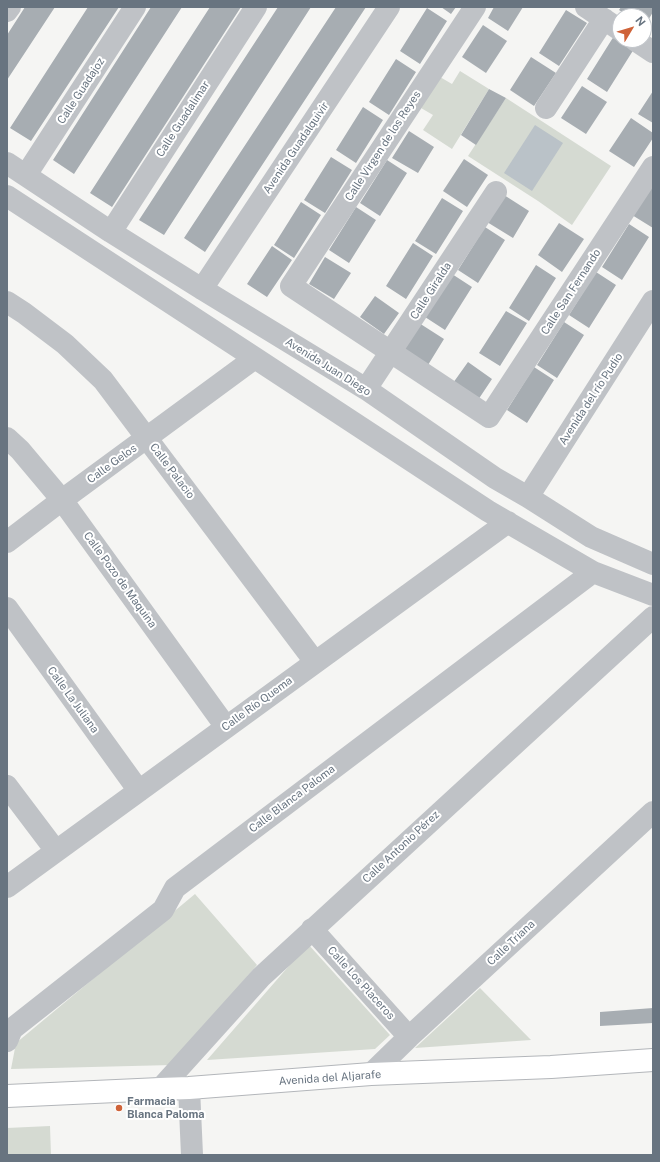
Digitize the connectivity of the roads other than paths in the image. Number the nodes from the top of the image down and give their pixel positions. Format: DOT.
graph roads {
  1 [pos="10,7"];
  2 [pos="135,7"];
  3 [pos="256,7"];
  4 [pos="389,7"];
  5 [pos="475,7"];
  6 [pos="586,7"];
  7 [pos="7,11"];
  8 [pos="612,25"];
  9 [pos="546,108"];
  10 [pos="7,163"];
  11 [pos="653,167"];
  12 [pos="26,175"];
  13 [pos="496,192"];
  14 [pos="7,196"];
  15 [pos="111,232"];
  16 [pos="202,289"];
  17 [pos="653,301"];
  18 [pos="7,302"];
  19 [pos="390,352"];
  20 [pos="255,358"];
  21 [pos="366,389"];
  22 [pos="7,438"];
  23 [pos="147,438"];
  24 [pos="528,497"];
  25 [pos="62,500"];
  26 [pos="508,522"];
  27 [pos="7,542"];
  28 [pos="653,564"];
  29 [pos="593,572"];
  30 [pos="653,595"];
  31 [pos="7,608"];
  32 [pos="653,617"];
  33 [pos="315,662"];
  34 [pos="226,727"];
  35 [pos="7,786"];
  36 [pos="139,791"];
  37 [pos="653,812"];
  38 [pos="56,851"];
  39 [pos="7,887"];
  40 [pos="312,929"];
  41 [pos="409,1037"];
  42 [pos="7,1041"];
  43 [pos="653,1060"];
  44 [pos="371,1074"];
  45 [pos="189,1088"];
  46 [pos="160,1089"];
  47 [pos="7,1096"];
  48 [pos="192,1155"];
  1 -- 7 [label="street"];
  2 -- 12 [label="street, Calle Guadajoz"];
  3 -- 15 [label="street, Calle Guadalimar"];
  4 -- 16 [label="street, Avenida Guadalquivir"];
  5 -- 19 [label="street, Calle Virgen de los Reyes"];
  6 -- 8 [label="street"];
  8 -- 9 [label="street"];
  10 -- 12 [label="street, Avenida Juan Diego"];
  11 -- 19 [label="street, Calle San Fernando"];
  12 -- 15 [label="street, Avenida Juan Diego"];
  13 -- 19 [label="street, Calle Giralda"];
  14 -- 20 [label="street"];
  15 -- 16 [label="street, Avenida Juan Diego"];
  16 -- 21 [label="street, Avenida Juan Diego"];
  17 -- 24 [label="street, Avenida del río Pudio"];
  18 -- 23 [label="street, Calle Palacio"];
  19 -- 21 [label="street, Calle Giralda"];
  20 -- 23 [label="street, Calle Gelos"];
  20 -- 26 [label="street"];
  21 -- 24 [label="street, Avenida Juan Diego"];
  22 -- 25 [label="street, Calle Pozo de Maquina"];
  23 -- 25 [label="street, Calle Gelos"];
  23 -- 33 [label="street, Calle Palacio"];
  24 -- 28 [label="street, Avenida Juan Diego"];
  25 -- 27 [label="street, Calle Gelos"];
  25 -- 34 [label="street, Calle Pozo de Maquina"];
  26 -- 29 [label="street"];
  26 -- 33 [label="street, Calle Río Quema"];
  29 -- 30 [label="street"];
  29 -- 42 [label="street, Calle Blanca Paloma"];
  31 -- 36 [label="street, Calle La Juliana"];
  32 -- 40 [label="street, Calle Antonio Pérez"];
  33 -- 34 [label="street, Calle Río Quema"];
  34 -- 36 [label="street, Calle Río Quema"];
  35 -- 38 [label="street"];
  36 -- 38 [label="street, Calle Río Quema"];
  37 -- 41 [label="street, Calle Triana"];
  38 -- 39 [label="street, Calle Río Quema"];
  40 -- 41 [label="street, Calle Los Placeros"];
  40 -- 46 [label="street, Calle Antonio Pérez"];
  41 -- 44 [label="street, Calle Triana"];
  43 -- 44 [label="main road, Avenida del Aljarafe"];
  44 -- 45 [label="main road, Avenida del Aljarafe"];
  45 -- 46 [label="main road, Avenida del Aljarafe"];
  45 -- 48 [label="street"];
  46 -- 47 [label="main road, Avenida del Aljarafe"];
}
